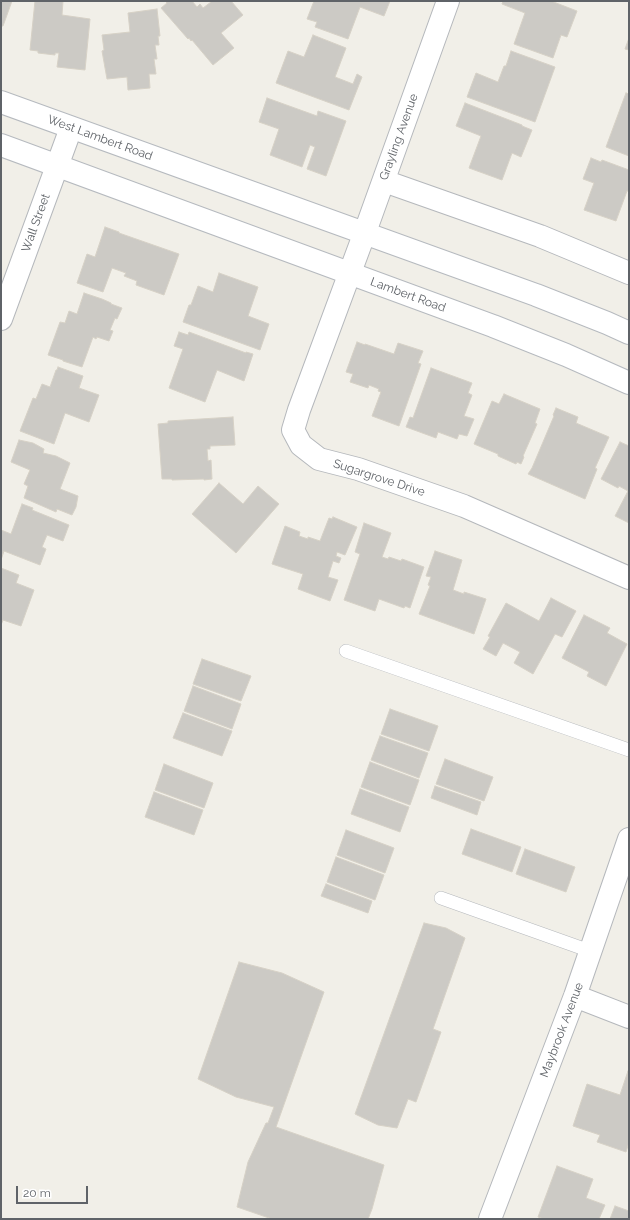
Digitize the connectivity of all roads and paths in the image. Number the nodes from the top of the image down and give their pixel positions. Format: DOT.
graph roads {
  1 [pos="448,1"];
  2 [pos="1,102"];
  3 [pos="71,128"];
  4 [pos="1,145"];
  5 [pos="58,166"];
  6 [pos="384,181"];
  7 [pos="365,232"];
  8 [pos="629,273"];
  9 [pos="350,274"];
  10 [pos="1,319"];
  11 [pos="629,333"];
  12 [pos="629,383"];
  13 [pos="629,578"];
  14 [pos="346,651"];
  15 [pos="629,750"];
  16 [pos="629,839"];
  17 [pos="441,898"];
  18 [pos="590,951"];
  19 [pos="575,996"];
  20 [pos="629,1017"];
  21 [pos="490,1219"];
  1 -- 6 [label="street, Grayling Avenue"];
  2 -- 3 [label="street, West Lambert Road"];
  3 -- 5 [label="street, Wall Street"];
  3 -- 7 [label="street, West Lambert Road"];
  4 -- 5 [label="street"];
  5 -- 9 [label="street, Lambert Road"];
  5 -- 10 [label="street, Wall Street"];
  6 -- 7 [label="street, Grayling Avenue"];
  6 -- 8 [label="street"];
  7 -- 9 [label="street, Grayling Avenue"];
  7 -- 11 [label="street"];
  9 -- 12 [label="street, Lambert Road"];
  9 -- 13 [label="street, Sugargrove Drive"];
  14 -- 15 [label="lane"];
  16 -- 18 [label="street, Maybrook Avenue"];
  17 -- 18 [label="lane"];
  18 -- 19 [label="street, Maybrook Avenue"];
  19 -- 20 [label="street"];
  19 -- 21 [label="street, Maybrook Avenue"];
}
